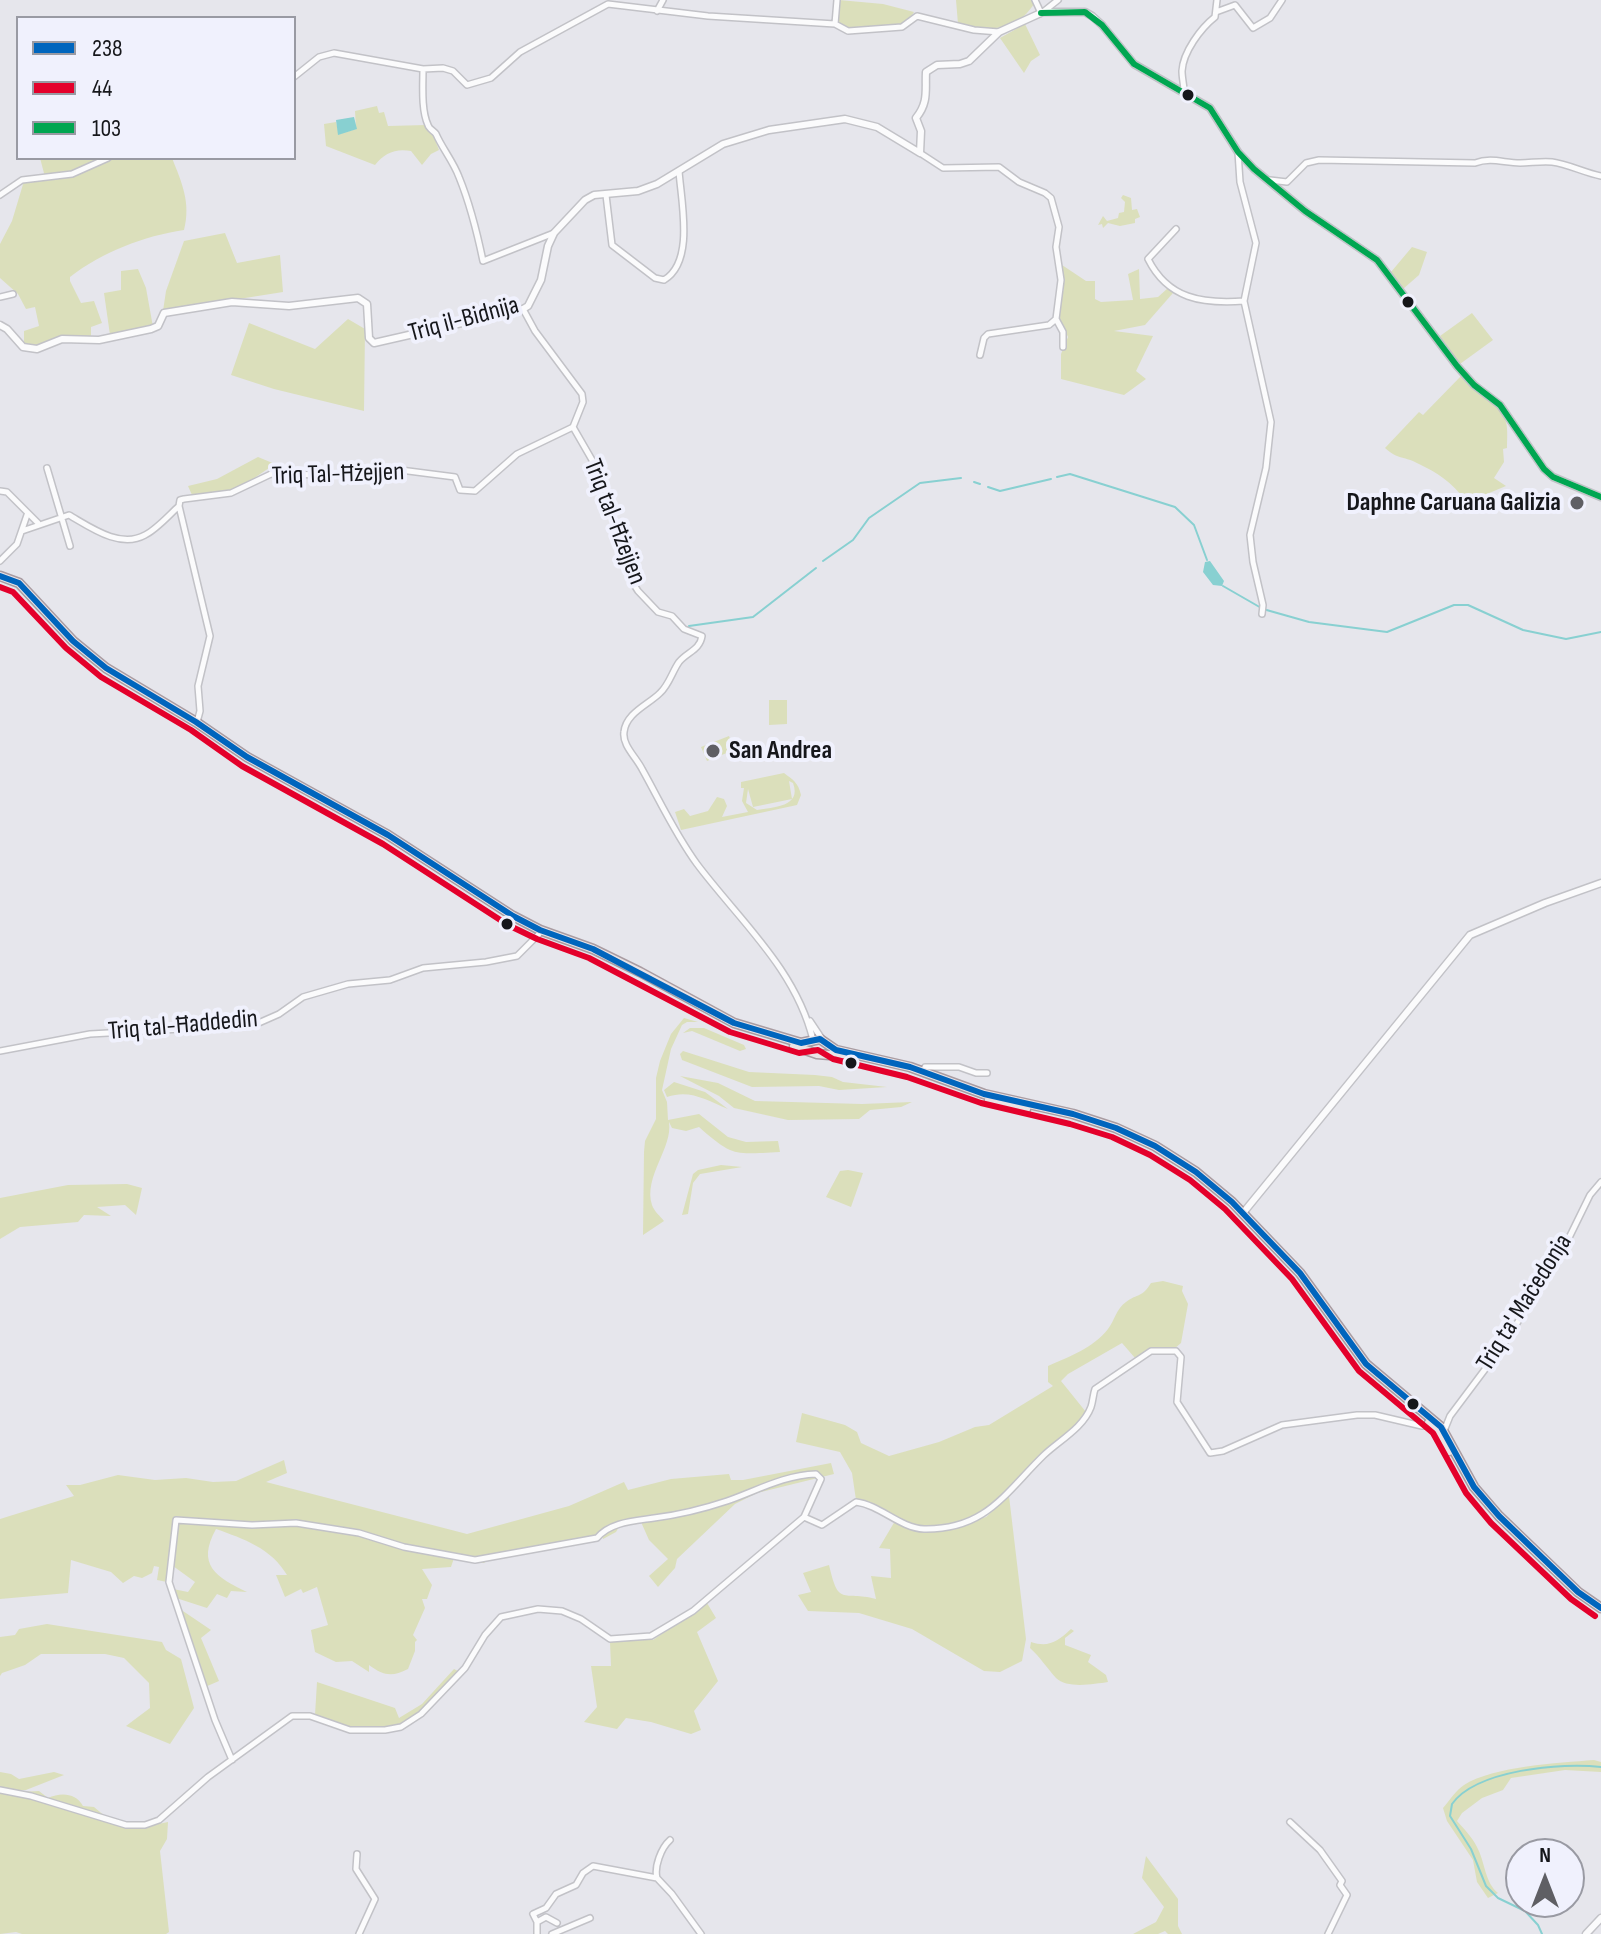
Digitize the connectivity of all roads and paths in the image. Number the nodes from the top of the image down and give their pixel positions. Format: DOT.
graph roads {
  1 [pos="663,0"];
  2 [pos="837,0"];
  3 [pos="1035,0"];
  4 [pos="1058,0"];
  5 [pos="1217,0"];
  6 [pos="1282,0"];
  7 [pos="657,11"];
  8 [pos="1042,12"];
  9 [pos="1216,12"];
  10 [pos="835,24"];
  11 [pos="999,32"];
  12 [pos="423,69"];
  13 [pos="296,75"];
  14 [pos="1184,91"];
  15 [pos="1238,152"];
  16 [pos="920,153"];
  17 [pos="104,160"];
  18 [pos="679,171"];
  19 [pos="1601,176"];
  20 [pos="1265,178"];
  21 [pos="0,195"];
  22 [pos="606,195"];
  23 [pos="1176,229"];
  24 [pos="554,233"];
  25 [pos="13,294"];
  26 [pos="0,297"];
  27 [pos="1244,301"];
  28 [pos="523,309"];
  29 [pos="1056,319"];
  30 [pos="0,325"];
  31 [pos="1063,347"];
  32 [pos="980,355"];
  33 [pos="573,427"];
  34 [pos="47,468"];
  35 [pos="0,491"];
  36 [pos="1601,497"];
  37 [pos="179,506"];
  38 [pos="27,515"];
  39 [pos="61,518"];
  40 [pos="39,523"];
  41 [pos="22,531"];
  42 [pos="70,546"];
  43 [pos="0,561"];
  44 [pos="0,577"];
  45 [pos="1262,614"];
  46 [pos="196,722"];
  47 [pos="1601,883"];
  48 [pos="539,934"];
  49 [pos="804,1014"];
  50 [pos="817,1039"];
  51 [pos="0,1051"];
  52 [pos="816,1052"];
  53 [pos="923,1071"];
  54 [pos="987,1073"];
  55 [pos="1601,1182"];
  56 [pos="1243,1213"];
  57 [pos="1440,1426"];
  58 [pos="806,1518"];
  59 [pos="1600,1612"];
  60 [pos="232,1760"];
  61 [pos="0,1790"];
  62 [pos="1290,1822"];
  63 [pos="670,1840"];
  64 [pos="357,1854"];
  65 [pos="657,1878"];
  66 [pos="590,1918"];
  67 [pos="1601,1918"];
  68 [pos="537,1922"];
  69 [pos="557,1923"];
  70 [pos="359,1934"];
  71 [pos="537,1934"];
  72 [pos="552,1934"];
  73 [pos="701,1934"];
  74 [pos="1328,1934"];
  75 [pos="1586,1934"];
  1 -- 7 [label="street"];
  2 -- 10 [label="street"];
  3 -- 8 [label="street"];
  4 -- 8 [label="street"];
  5 -- 9 [label="street"];
  6 -- 9 [label="street"];
  7 -- 10 [label="street"];
  7 -- 12 [label="street"];
  8 -- 11 [label="street"];
  8 -- 14 [label="street"];
  9 -- 14 [label="street"];
  10 -- 11 [label="street"];
  11 -- 16 [label="street"];
  12 -- 13 [label="street"];
  12 -- 24 [label="street"];
  14 -- 15 [label="street"];
  15 -- 20 [label="street"];
  15 -- 27 [label="street"];
  16 -- 18 [label="street, Triq il-Bidnija"];
  16 -- 29 [label="street"];
  17 -- 21 [label="street"];
  18 -- 22 [label="street, Triq il-Bidnija"];
  18 -- 22 [label="street"];
  19 -- 20 [label="street"];
  20 -- 36 [label="street"];
  22 -- 24 [label="street, Triq il-Bidnija"];
  23 -- 27 [label="street"];
  24 -- 28 [label="street, Triq il-Bidnija"];
  25 -- 26 [label="street"];
  27 -- 45 [label="street"];
  28 -- 30 [label="street, Triq il-Bidnija"];
  28 -- 33 [label="street"];
  29 -- 31 [label="street"];
  29 -- 32 [label="street"];
  33 -- 37 [label="street, Triq Tal-Ħżejjen"];
  33 -- 49 [label="street, Triq tal-Ħżejjen"];
  34 -- 39 [label="street"];
  35 -- 38 [label="street"];
  37 -- 39 [label="street"];
  37 -- 46 [label="street"];
  38 -- 40 [label="street"];
  38 -- 41 [label="street"];
  39 -- 40 [label="street"];
  39 -- 42 [label="street"];
  40 -- 41 [label="street"];
  41 -- 43 [label="street"];
  44 -- 46 [label="main road"];
  44 -- 48 [label="main road"];
  46 -- 50 [label="main road"];
  47 -- 56 [label="street"];
  48 -- 51 [label="street, Triq tal-Ħaddedin"];
  48 -- 52 [label="main road"];
  49 -- 50 [label="street"];
  49 -- 50 [label="street"];
  50 -- 52 [label="main road"];
  50 -- 52 [label="main road"];
  50 -- 53 [label="main road"];
  52 -- 57 [label="main road"];
  53 -- 54 [label="street"];
  53 -- 56 [label="main road"];
  55 -- 57 [label="street, Triq ta' Maċedonja"];
  56 -- 57 [label="main road"];
  57 -- 58 [label="street"];
  57 -- 59 [label="main road"];
  57 -- 59 [label="main road"];
  58 -- 60 [label="street"];
  58 -- 60 [label="street"];
  60 -- 61 [label="street"];
  62 -- 74 [label="street"];
  63 -- 65 [label="street"];
  64 -- 70 [label="street"];
  65 -- 68 [label="street"];
  65 -- 73 [label="street"];
  66 -- 72 [label="street"];
  67 -- 75 [label="street"];
  68 -- 69 [label="street"];
  68 -- 71 [label="street"];
}
